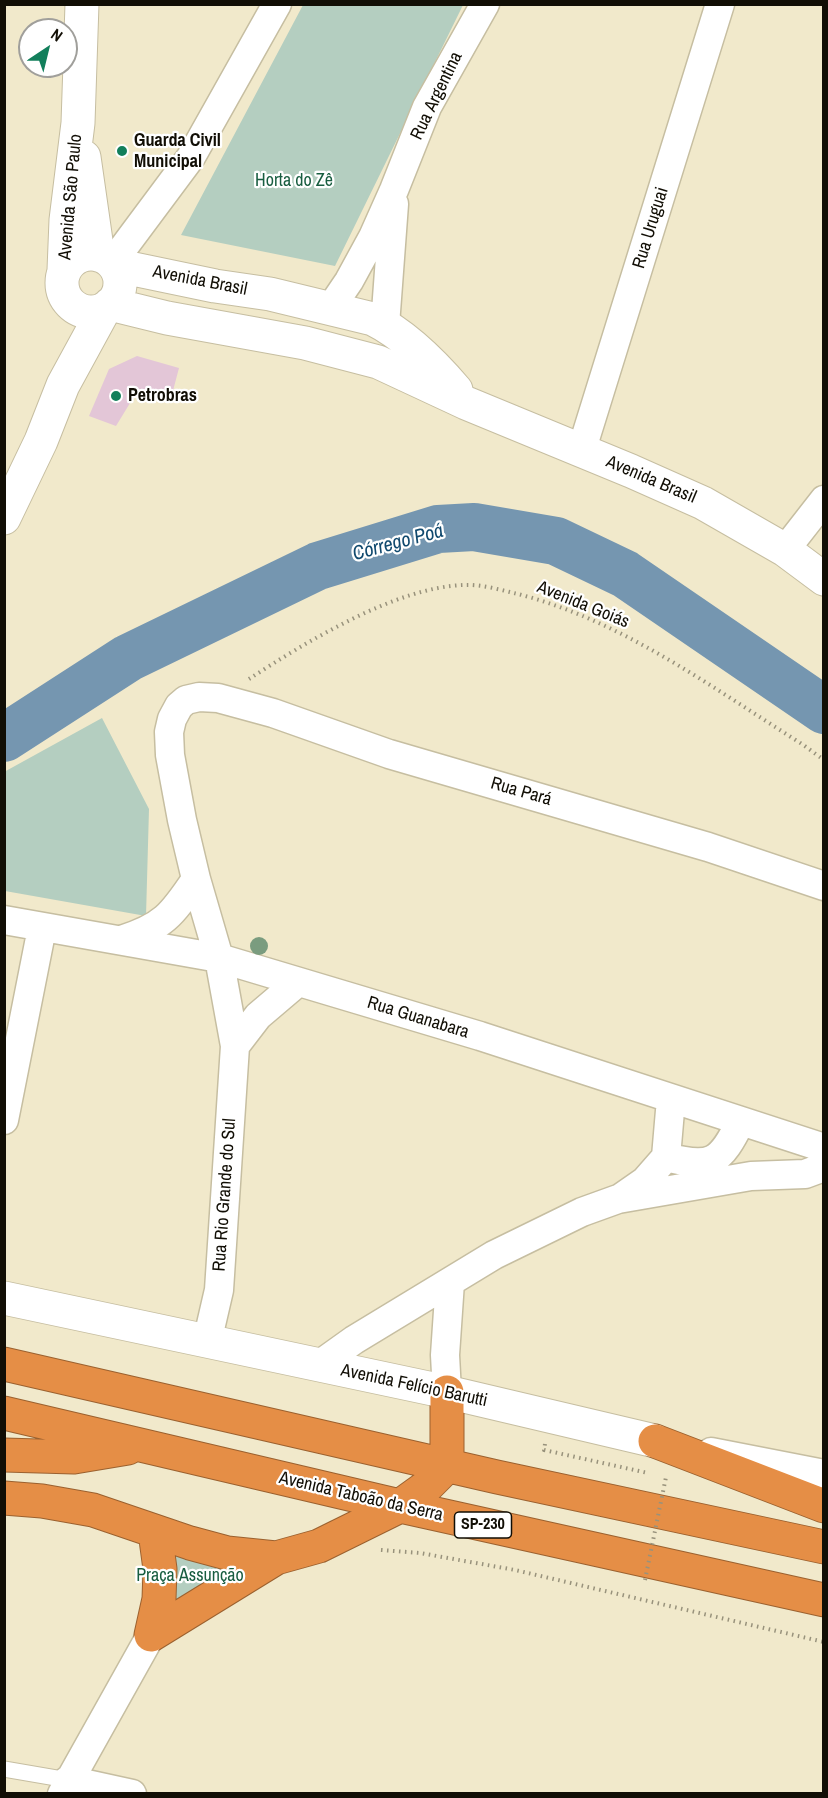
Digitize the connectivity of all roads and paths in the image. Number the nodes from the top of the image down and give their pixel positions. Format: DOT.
graph roads {
  1 [pos="82,4"];
  2 [pos="277,4"];
  3 [pos="485,4"];
  4 [pos="720,4"];
  5 [pos="78,123"];
  6 [pos="394,190"];
  7 [pos="111,256"];
  8 [pos="65,284"];
  9 [pos="108,306"];
  10 [pos="330,309"];
  11 [pos="385,325"];
  12 [pos="355,354"];
  13 [pos="63,385"];
  14 [pos="466,403"];
  15 [pos="581,452"];
  16 [pos="824,500"];
  17 [pos="4,518"];
  18 [pos="785,550"];
  19 [pos="824,579"];
  20 [pos="218,698"];
  21 [pos="824,760"];
  22 [pos="196,879"];
  23 [pos="824,886"];
  24 [pos="4,920"];
  25 [pos="42,928"];
  26 [pos="121,940"];
  27 [pos="219,958"];
  28 [pos="298,982"];
  29 [pos="235,1046"];
  30 [pos="671,1099"];
  31 [pos="4,1120"];
  32 [pos="741,1121"];
  33 [pos="824,1148"];
  34 [pos="666,1157"];
  35 [pos="824,1167"];
  36 [pos="714,1171"];
  37 [pos="618,1199"];
  38 [pos="450,1282"];
  39 [pos="4,1298"];
  40 [pos="207,1342"];
  41 [pos="4,1364"];
  42 [pos="319,1365"];
  43 [pos="447,1392"];
  44 [pos="4,1413"];
  45 [pos="655,1441"];
  46 [pos="144,1445"];
  47 [pos="4,1455"];
  48 [pos="447,1466"];
  49 [pos="824,1474"];
  50 [pos="666,1477"];
  51 [pos="4,1498"];
  52 [pos="400,1506"];
  53 [pos="824,1506"];
  54 [pos="155,1532"];
  55 [pos="824,1547"];
  56 [pos="375,1550"];
  57 [pos="276,1558"];
  58 [pos="645,1580"];
  59 [pos="824,1600"];
  60 [pos="151,1635"];
  61 [pos="824,1642"];
  62 [pos="4,1769"];
  63 [pos="65,1787"];
  64 [pos="132,1794"];
  1 -- 5 [label="main road, Avenida São Paulo"];
  2 -- 7 [label="street"];
  3 -- 6 [label="street, Rua Argentina"];
  4 -- 15 [label="street, Rua Uruguai"];
  5 -- 7 [label="main road, Avenida São Paulo"];
  5 -- 8 [label="main road, Avenida São Paulo"];
  6 -- 10 [label="street, Rua Argentina"];
  6 -- 11 [label="street, Rua Argentina"];
  7 -- 8 [label="main road"];
  7 -- 9 [label="main road"];
  7 -- 10 [label="main road, Avenida Brasil"];
  8 -- 9 [label="main road"];
  8 -- 13 [label="main road, Avenida São Paulo"];
  9 -- 12 [label="main road, Avenida Brasil"];
  9 -- 13 [label="main road, Avenida São Paulo"];
  10 -- 11 [label="main road, Avenida Brasil"];
  11 -- 12 [label="main road"];
  11 -- 14 [label="main road, Avenida Brasil"];
  12 -- 14 [label="main road, Avenida Brasil"];
  13 -- 17 [label="main road, Avenida São Paulo"];
  14 -- 15 [label="main road, Avenida Brasil"];
  15 -- 18 [label="main road, Avenida Brasil"];
  16 -- 18 [label="street"];
  18 -- 19 [label="main road, Avenida Brasil"];
  20 -- 21 [label="path, Avenida Goiás"];
  20 -- 22 [label="street, Rua Rio Grande do Sul"];
  20 -- 23 [label="street, Rua Pará"];
  22 -- 26 [label="street"];
  22 -- 27 [label="street, Rua Rio Grande do Sul"];
  24 -- 25 [label="street, Rua Guanabara"];
  25 -- 26 [label="street, Rua Guanabara"];
  25 -- 31 [label="street"];
  26 -- 27 [label="street, Rua Guanabara"];
  27 -- 28 [label="street, Rua Guanabara"];
  27 -- 29 [label="street, Rua Rio Grande do Sul"];
  28 -- 29 [label="street"];
  28 -- 30 [label="street, Rua Guanabara"];
  29 -- 40 [label="street, Rua Rio Grande do Sul"];
  30 -- 32 [label="street, Rua Guanabara"];
  30 -- 34 [label="street"];
  32 -- 33 [label="street, Rua Guanabara"];
  32 -- 36 [label="street"];
  34 -- 36 [label="street"];
  34 -- 37 [label="street"];
  35 -- 36 [label="street"];
  36 -- 37 [label="street"];
  37 -- 38 [label="street"];
  38 -- 42 [label="street"];
  38 -- 43 [label="street"];
  39 -- 40 [label="main road, Avenida Felício Barutti"];
  40 -- 42 [label="main road, Avenida Felício Barutti"];
  41 -- 48 [label="highway"];
  42 -- 43 [label="main road, Avenida Felício Barutti"];
  43 -- 45 [label="main road, Avenida Felício Barutti"];
  43 -- 48 [label="highway"];
  44 -- 46 [label="highway, Avenida Taboão da Serra / SP-230"];
  45 -- 49 [label="street, Avenida Felício Barutti"];
  45 -- 53 [label="highway"];
  46 -- 47 [label="highway"];
  46 -- 52 [label="highway, Avenida Taboão da Serra / SP-230"];
  48 -- 52 [label="highway"];
  48 -- 55 [label="highway"];
  50 -- 58 [label="path, bridge"];
  51 -- 54 [label="highway"];
  52 -- 57 [label="highway"];
  52 -- 59 [label="highway, Avenida Taboão da Serra / SP-230"];
  54 -- 57 [label="highway"];
  54 -- 60 [label="highway"];
  56 -- 61 [label="path"];
  57 -- 60 [label="highway"];
  60 -- 63 [label="street"];
  62 -- 63 [label="lane"];
  63 -- 64 [label="street"];
}
